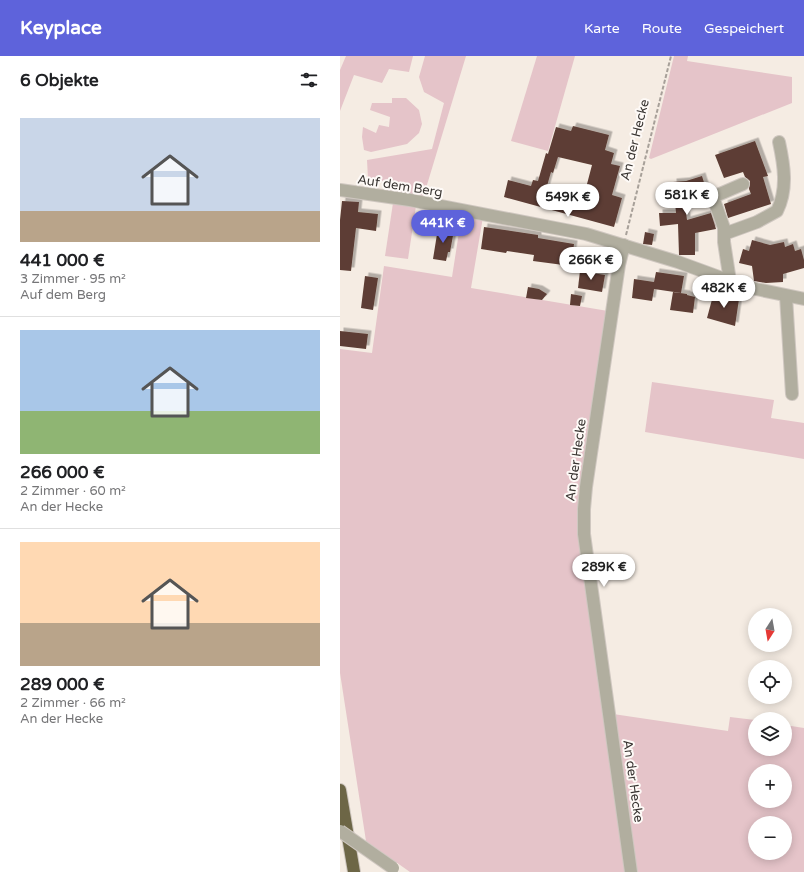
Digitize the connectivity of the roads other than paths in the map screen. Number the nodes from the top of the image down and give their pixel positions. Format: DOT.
graph roads {
  1 [pos="779,142"];
  2 [pos="742,184"];
  3 [pos="340,190"];
  4 [pos="724,234"];
  5 [pos="624,245"];
  6 [pos="730,282"];
  7 [pos="786,296"];
  8 [pos="804,299"];
  9 [pos="792,394"];
  10 [pos="340,790"];
  11 [pos="340,831"];
  12 [pos="396,870"];
  13 [pos="354,872"];
  14 [pos="632,872"];
  1 -- 4 [label="street"];
  2 -- 4 [label="street"];
  3 -- 5 [label="street, Auf dem Berg"];
  4 -- 6 [label="street"];
  5 -- 6 [label="street, Auf dem Berg"];
  5 -- 14 [label="street, An der Hecke"];
  6 -- 7 [label="street, Auf dem Berg"];
  7 -- 8 [label="street, Auf dem Berg"];
  7 -- 9 [label="street"];
  10 -- 13 [label="highway"];
  11 -- 12 [label="street, bridge"];
}
